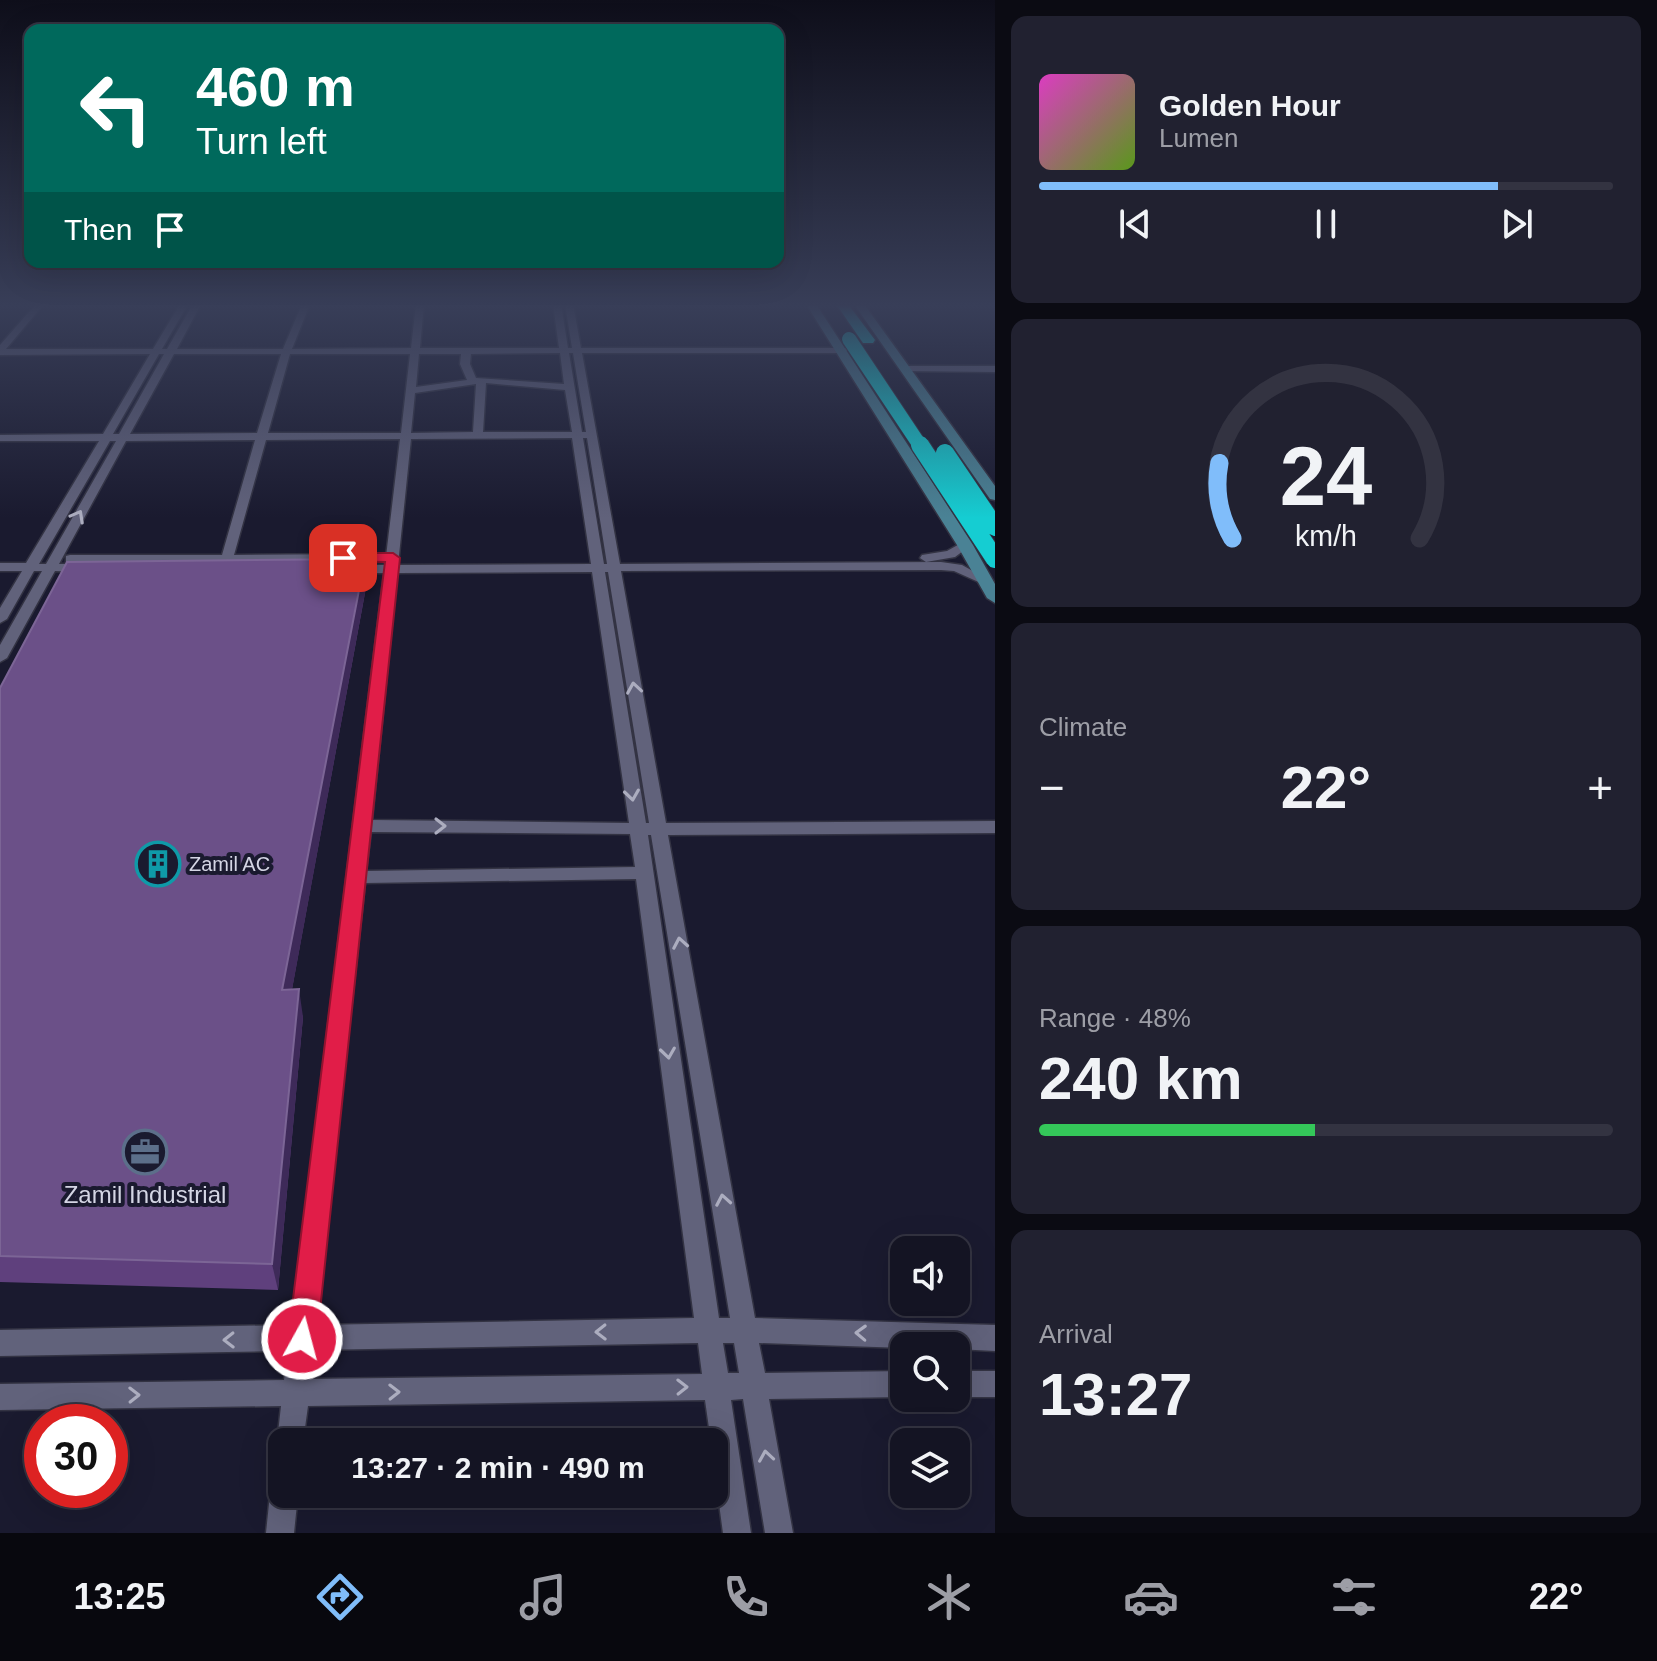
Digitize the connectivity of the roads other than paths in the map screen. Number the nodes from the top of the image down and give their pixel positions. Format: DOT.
graph roads {
  1 [pos="146,376"];
  2 [pos="151,376"];
  3 [pos="280,376"];
  4 [pos="411,376"];
  5 [pos="475,376"];
  6 [pos="570,376"];
  7 [pos="574,376"];
  8 [pos="861,376"];
  9 [pos="866,376"];
  10 [pos="892,376"];
  11 [pos="910,376"];
  12 [pos="480,381"];
  13 [pos="570,387"];
  14 [pos="409,391"];
  15 [pos="891,430"];
  16 [pos="584,435"];
  17 [pos="260,436"];
  18 [pos="406,436"];
  19 [pos="478,436"];
  20 [pos="106,437"];
  21 [pos="122,437"];
  22 [pos="0,438"];
  23 [pos="958,446"];
  24 [pos="995,496"];
  25 [pos="995,527"];
  26 [pos="965,545"];
  27 [pos="995,559"];
  28 [pos="0,560"];
  29 [pos="792,560"];
  30 [pos="606,562"];
  31 [pos="32,563"];
  32 [pos="51,563"];
  33 [pos="393,563"];
  34 [pos="225,565"];
  35 [pos="0,567"];
  36 [pos="983,580"];
  37 [pos="995,598"];
  38 [pos="0,619"];
  39 [pos="0,658"];
  40 [pos="362,826"];
  41 [pos="638,827"];
  42 [pos="995,827"];
  43 [pos="661,829"];
  44 [pos="643,873"];
  45 [pos="356,877"];
  46 [pos="708,1330"];
  47 [pos="746,1330"];
  48 [pos="995,1338"];
  49 [pos="302,1339"];
  50 [pos="0,1343"];
  51 [pos="890,1384"];
  52 [pos="970,1384"];
  53 [pos="995,1384"];
  54 [pos="754,1385"];
  55 [pos="716,1386"];
  56 [pos="296,1393"];
  57 [pos="0,1397"];
  58 [pos="292,1428"];
  59 [pos="283,1508"];
  60 [pos="280,1533"];
  61 [pos="737,1533"];
  62 [pos="779,1533"];
  1 -- 20 [label="street"];
  2 -- 21 [label="street"];
  3 -- 17 [label="street"];
  4 -- 14 [label="street"];
  5 -- 12 [label="street"];
  6 -- 13 [label="street"];
  7 -- 16 [label="street"];
  8 -- 15 [label="main road"];
  9 -- 27 [label="highway, bridge"];
  10 -- 25 [label="highway, bridge"];
  11 -- 23 [label="main road"];
  12 -- 13 [label="street"];
  12 -- 14 [label="street"];
  12 -- 19 [label="street"];
  13 -- 16 [label="street"];
  14 -- 18 [label="street"];
  15 -- 23 [label="main road"];
  15 -- 26 [label="main road"];
  16 -- 19 [label="street"];
  16 -- 30 [label="street"];
  17 -- 18 [label="street"];
  17 -- 21 [label="street"];
  17 -- 34 [label="street"];
  18 -- 19 [label="street"];
  18 -- 33 [label="street"];
  20 -- 21 [label="street"];
  20 -- 22 [label="street"];
  20 -- 31 [label="street"];
  32 -- 21 [label="street, one-way"];
  23 -- 24 [label="main road"];
  26 -- 29 [label="street"];
  26 -- 36 [label="main road"];
  28 -- 31 [label="street"];
  29 -- 30 [label="street"];
  29 -- 36 [label="street"];
  30 -- 33 [label="street"];
  30 -- 41 [label="street, one-way"];
  43 -- 30 [label="street, one-way"];
  31 -- 32 [label="street"];
  31 -- 35 [label="street"];
  31 -- 38 [label="street"];
  32 -- 34 [label="street"];
  32 -- 39 [label="street"];
  33 -- 34 [label="street"];
  33 -- 40 [label="street"];
  36 -- 37 [label="main road"];
  40 -- 41 [label="street, one-way"];
  40 -- 45 [label="street"];
  41 -- 43 [label="street"];
  41 -- 44 [label="street"];
  42 -- 43 [label="street"];
  47 -- 43 [label="street, one-way"];
  44 -- 45 [label="street"];
  44 -- 46 [label="street, one-way"];
  45 -- 49 [label="street"];
  46 -- 47 [label="street"];
  46 -- 49 [label="street, one-way"];
  46 -- 55 [label="street"];
  48 -- 47 [label="street, one-way"];
  47 -- 54 [label="street"];
  49 -- 50 [label="street, one-way"];
  49 -- 56 [label="street"];
  51 -- 54 [label="street"];
  52 -- 53 [label="street"];
  54 -- 55 [label="street"];
  62 -- 54 [label="street, one-way"];
  56 -- 55 [label="street, one-way"];
  55 -- 61 [label="street"];
  57 -- 56 [label="street, one-way"];
  56 -- 58 [label="street"];
  59 -- 60 [label="street"];
}
